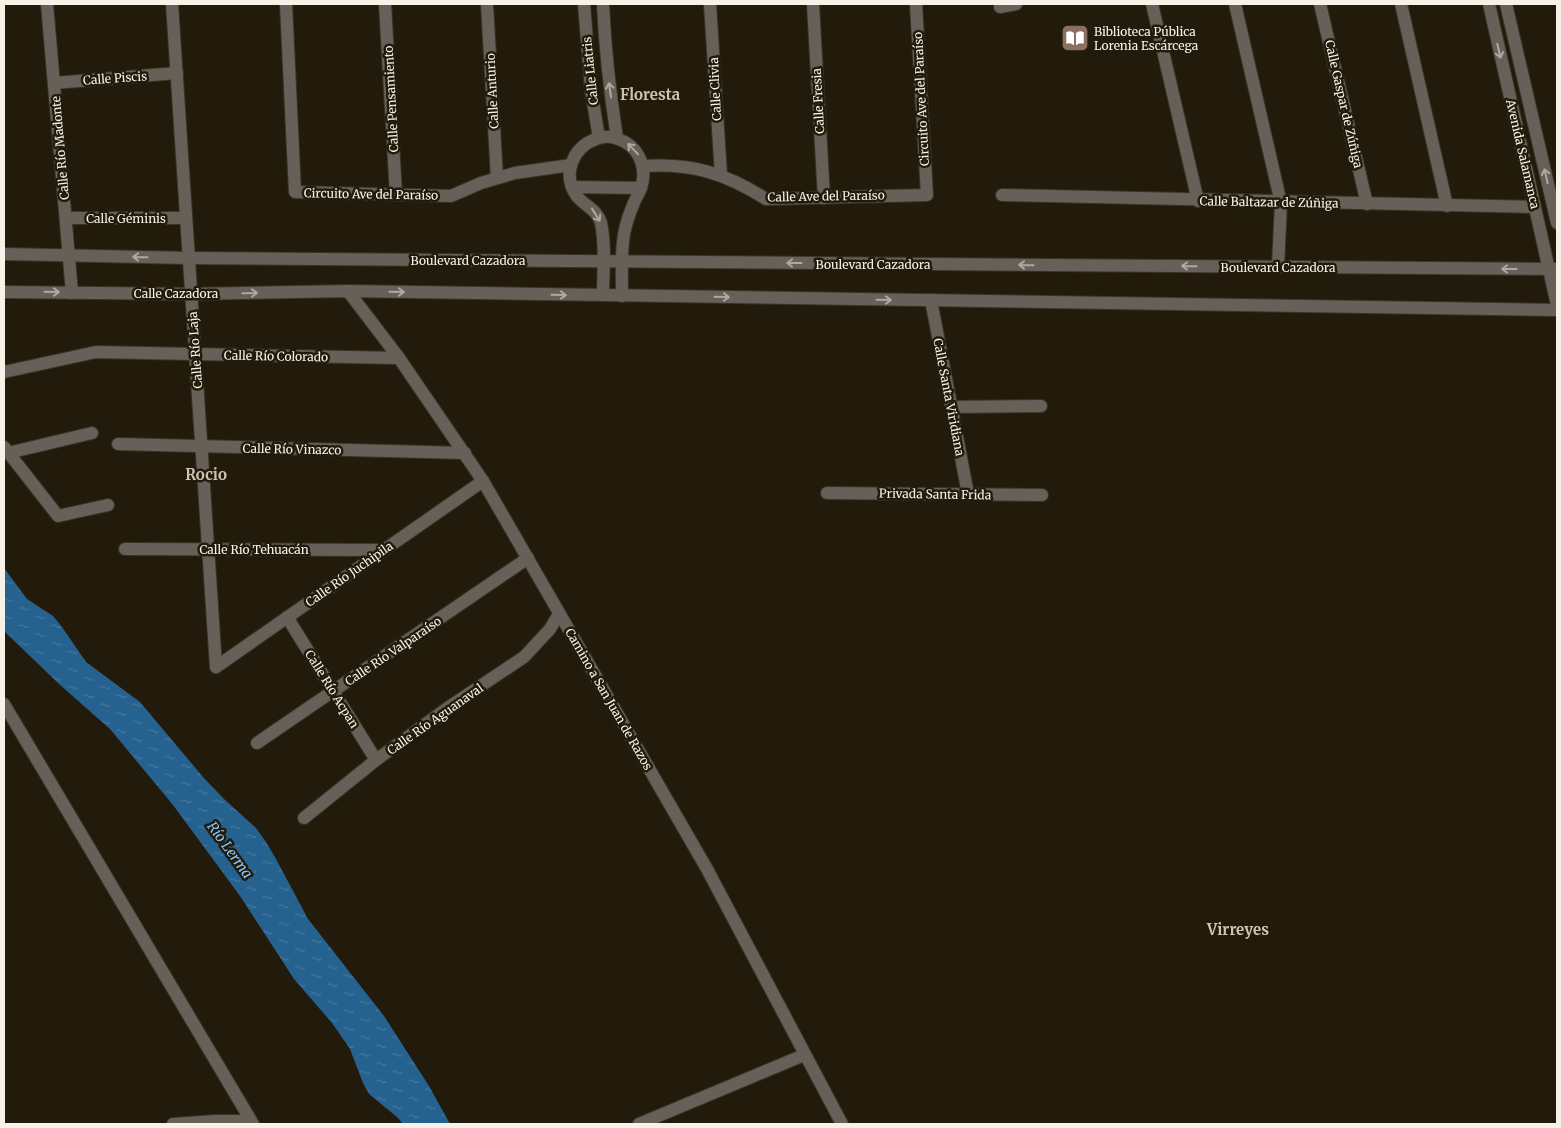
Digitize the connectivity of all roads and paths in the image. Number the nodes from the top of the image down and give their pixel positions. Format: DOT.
graph roads {
  1 [pos="48,4"];
  2 [pos="172,4"];
  3 [pos="286,4"];
  4 [pos="385,4"];
  5 [pos="486,4"];
  6 [pos="584,4"];
  7 [pos="603,4"];
  8 [pos="710,4"];
  9 [pos="813,4"];
  10 [pos="916,4"];
  11 [pos="1016,4"];
  12 [pos="1152,4"];
  13 [pos="1235,4"];
  14 [pos="1320,4"];
  15 [pos="1401,4"];
  16 [pos="1489,4"];
  17 [pos="1506,4"];
  18 [pos="1000,6"];
  19 [pos="176,73"];
  20 [pos="54,83"];
  21 [pos="598,138"];
  22 [pos="618,138"];
  23 [pos="571,165"];
  24 [pos="643,166"];
  25 [pos="721,175"];
  26 [pos="497,178"];
  27 [pos="572,187"];
  28 [pos="641,188"];
  29 [pos="396,194"];
  30 [pos="927,195"];
  31 [pos="1002,195"];
  32 [pos="824,198"];
  33 [pos="1198,201"];
  34 [pos="1281,203"];
  35 [pos="1367,204"];
  36 [pos="1447,206"];
  37 [pos="1535,208"];
  38 [pos="66,218"];
  39 [pos="186,218"];
  40 [pos="1557,223"];
  41 [pos="4,254"];
  42 [pos="69,256"];
  43 [pos="189,258"];
  44 [pos="603,261"];
  45 [pos="622,262"];
  46 [pos="1278,267"];
  47 [pos="1553,270"];
  48 [pos="4,292"];
  49 [pos="72,292"];
  50 [pos="348,292"];
  51 [pos="191,294"];
  52 [pos="603,295"];
  53 [pos="622,296"];
  54 [pos="931,300"];
  55 [pos="1557,304"];
  56 [pos="1557,310"];
  57 [pos="195,355"];
  58 [pos="399,358"];
  59 [pos="4,372"];
  60 [pos="1042,406"];
  61 [pos="951,407"];
  62 [pos="92,433"];
  63 [pos="118,444"];
  64 [pos="201,446"];
  65 [pos="6,450"];
  66 [pos="465,453"];
  67 [pos="482,480"];
  68 [pos="827,493"];
  69 [pos="968,494"];
  70 [pos="1042,495"];
  71 [pos="108,505"];
  72 [pos="125,549"];
  73 [pos="208,549"];
  74 [pos="384,550"];
  75 [pos="528,558"];
  76 [pos="559,614"];
  77 [pos="287,618"];
  78 [pos="216,667"];
  79 [pos="334,691"];
  80 [pos="4,704"];
  81 [pos="257,743"];
  82 [pos="376,760"];
  83 [pos="304,818"];
  84 [pos="804,1055"];
  85 [pos="252,1122"];
  86 [pos="173,1124"];
  87 [pos="639,1124"];
  88 [pos="842,1124"];
  1 -- 20 [label="street, Calle Río Madonte"];
  2 -- 19 [label="street, Calle Río Laja"];
  3 -- 29 [label="street, Circuito Ave del Paraíso"];
  4 -- 29 [label="street, Calle Pensamiento"];
  5 -- 26 [label="street, Calle Anturio"];
  6 -- 21 [label="street, Calle Liatris"];
  22 -- 7 [label="street, Calle Liatris, one-way"];
  8 -- 25 [label="street, Calle Clivia"];
  9 -- 32 [label="street, Calle Fresia"];
  10 -- 30 [label="street, Circuito Ave del Paraíso"];
  11 -- 18 [label="street"];
  12 -- 33 [label="street"];
  13 -- 34 [label="street"];
  14 -- 35 [label="street, Calle Gaspar de Zúñiga"];
  15 -- 36 [label="street"];
  16 -- 37 [label="street, Avenida Salamanca, one-way"];
  40 -- 17 [label="street, Avenida Salamanca, one-way"];
  19 -- 20 [label="street, Calle Piscis"];
  19 -- 39 [label="street, Calle Río Laja"];
  20 -- 38 [label="street, Calle Río Madonte"];
  21 -- 22 [label="street"];
  21 -- 23 [label="street"];
  24 -- 22 [label="street, one-way"];
  23 -- 26 [label="street, Circuito Ave del Paraíso"];
  23 -- 27 [label="street"];
  24 -- 25 [label="street, Calle Ave del Paraíso"];
  24 -- 28 [label="street"];
  25 -- 32 [label="street, Calle Ave del Paraíso"];
  26 -- 29 [label="street, Circuito Ave del Paraíso"];
  27 -- 28 [label="street"];
  27 -- 44 [label="street, one-way"];
  28 -- 45 [label="street"];
  30 -- 32 [label="street, Calle Ave del Paraíso"];
  31 -- 33 [label="street, Calle Baltazar de Zúñiga"];
  33 -- 34 [label="street, Calle Baltazar de Zúñiga"];
  34 -- 35 [label="street, Calle Baltazar de Zúñiga"];
  34 -- 46 [label="street"];
  35 -- 36 [label="street, Calle Baltazar de Zúñiga"];
  36 -- 37 [label="street, Calle Baltazar de Zúñiga"];
  37 -- 47 [label="street, Avenida Salamanca"];
  38 -- 39 [label="street, Calle Géminis"];
  38 -- 42 [label="street, Calle Río Madonte"];
  39 -- 43 [label="street, Calle Río Laja"];
  41 -- 42 [label="street"];
  43 -- 42 [label="street, one-way"];
  42 -- 49 [label="street, Calle Río Madonte"];
  43 -- 44 [label="street, Boulevard Cazadora"];
  43 -- 51 [label="street, Calle Río Laja"];
  44 -- 45 [label="street, Boulevard Cazadora"];
  44 -- 52 [label="street"];
  46 -- 45 [label="street, Boulevard Cazadora, one-way"];
  45 -- 53 [label="street"];
  47 -- 46 [label="street, Boulevard Cazadora, one-way"];
  47 -- 55 [label="street, Avenida Salamanca"];
  48 -- 49 [label="street, Calle Cazadora, one-way"];
  49 -- 51 [label="street, Calle Cazadora"];
  51 -- 50 [label="street, Calle Cazadora, one-way"];
  50 -- 52 [label="street, one-way"];
  50 -- 58 [label="street, Camino a San Juan de Razos"];
  51 -- 57 [label="street, Calle Río Laja"];
  52 -- 53 [label="street"];
  53 -- 54 [label="street, one-way"];
  54 -- 56 [label="street"];
  54 -- 61 [label="street, Calle Santa Viridiana"];
  57 -- 58 [label="street, Calle Río Colorado"];
  57 -- 59 [label="street, Calle Río Colorado"];
  57 -- 64 [label="street, Calle Río Laja"];
  58 -- 66 [label="street, Camino a San Juan de Razos"];
  60 -- 61 [label="street"];
  61 -- 69 [label="street, Calle Santa Viridiana"];
  62 -- 65 [label="street"];
  63 -- 64 [label="street, Calle Río Vinazco"];
  64 -- 66 [label="street, Calle Río Vinazco"];
  64 -- 73 [label="street, Calle Río Laja"];
  65 -- 71 [label="street"];
  66 -- 67 [label="street, Camino a San Juan de Razos"];
  67 -- 74 [label="street, Calle Río Juchipila"];
  67 -- 75 [label="street, Camino a San Juan de Razos"];
  68 -- 69 [label="street, Privada Santa Frida"];
  69 -- 70 [label="street, Privada Santa Frida"];
  72 -- 73 [label="street, Calle Río Tehuacán"];
  73 -- 74 [label="street, Calle Río Tehuacán"];
  73 -- 78 [label="street, Calle Río Laja"];
  74 -- 77 [label="street, Calle Río Juchipila"];
  75 -- 76 [label="street, Camino a San Juan de Razos"];
  75 -- 79 [label="street, Calle Río Valparaíso"];
  76 -- 82 [label="street, Calle Río Aguanaval"];
  76 -- 84 [label="street, Camino a San Juan de Razos"];
  77 -- 78 [label="street, Calle Río Juchipila"];
  77 -- 79 [label="street, Calle Río Acpan"];
  79 -- 81 [label="street, Calle Río Valparaíso"];
  79 -- 82 [label="street, Calle Río Acpan"];
  80 -- 85 [label="street"];
  82 -- 83 [label="street, Calle Río Aguanaval"];
  84 -- 87 [label="street"];
  84 -- 88 [label="street, Camino a San Juan de Razos"];
  85 -- 86 [label="street"];
}
